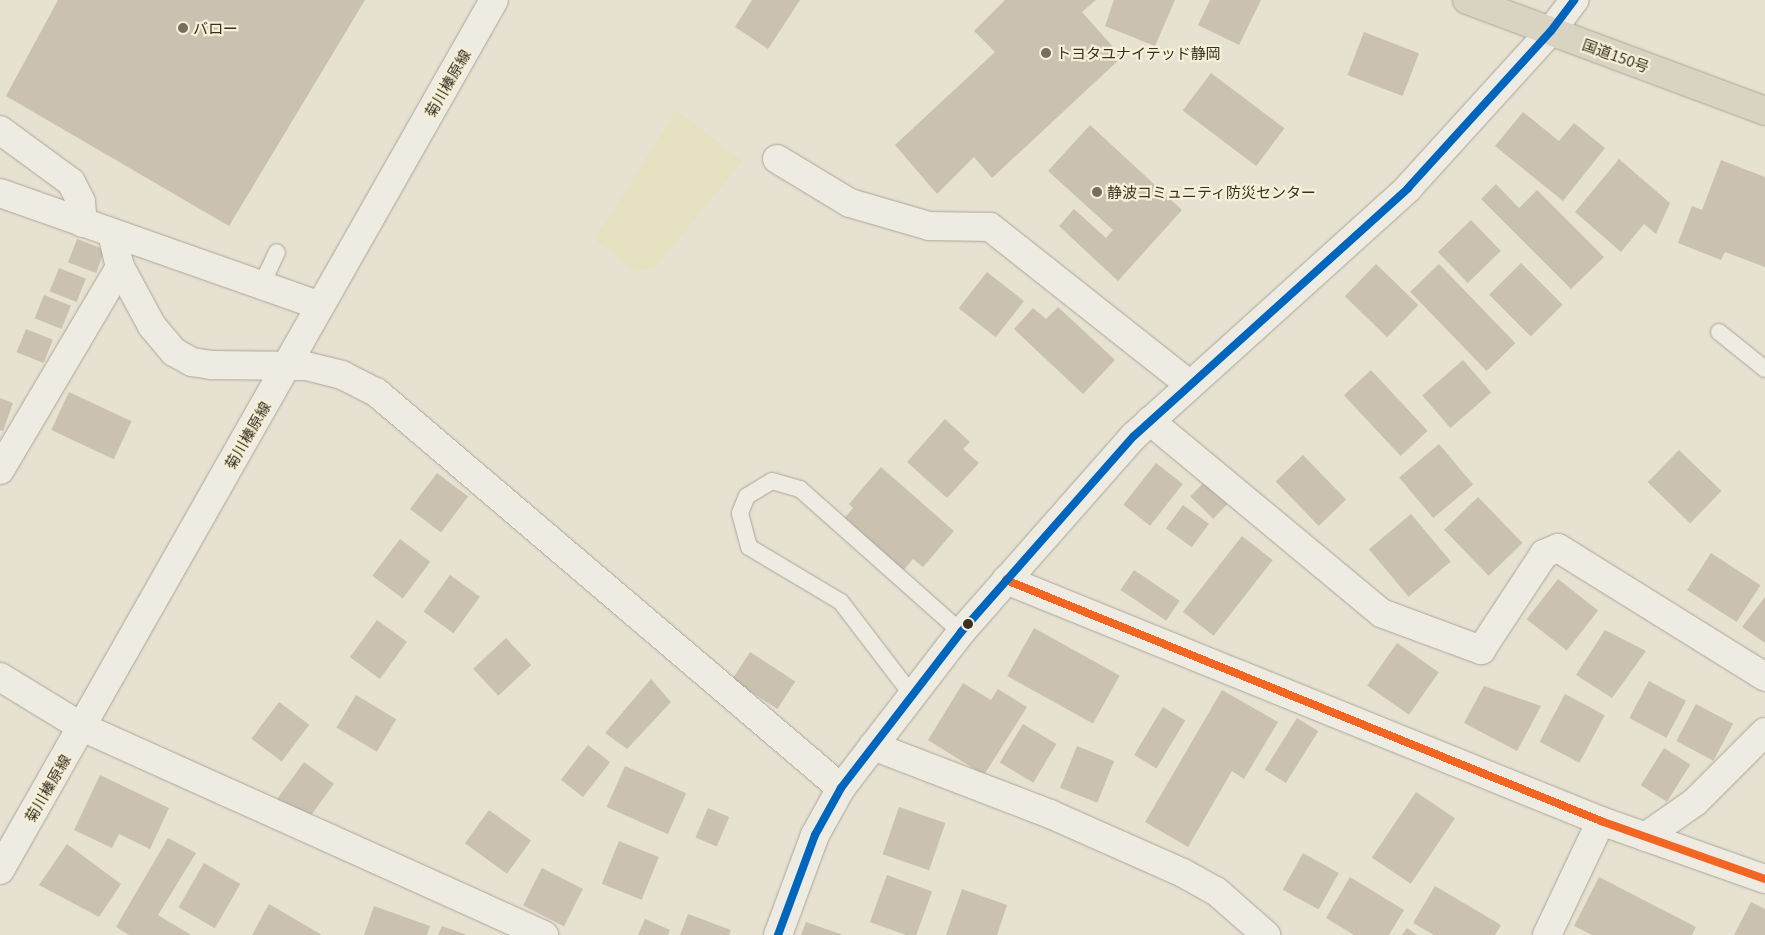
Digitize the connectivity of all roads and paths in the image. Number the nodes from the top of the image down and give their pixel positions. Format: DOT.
graph roads {
  1 [pos="494,0"];
  2 [pos="1466,0"];
  3 [pos="1574,0"];
  4 [pos="1551,31"];
  5 [pos="1765,111"];
  6 [pos="0,130"];
  7 [pos="777,159"];
  8 [pos="0,192"];
  9 [pos="84,223"];
  10 [pos="112,233"];
  11 [pos="277,252"];
  12 [pos="120,267"];
  13 [pos="262,284"];
  14 [pos="320,306"];
  15 [pos="1719,332"];
  16 [pos="287,364"];
  17 [pos="1765,369"];
  18 [pos="1189,384"];
  19 [pos="1150,420"];
  20 [pos="0,470"];
  21 [pos="1006,580"];
  22 [pos="961,632"];
  23 [pos="0,677"];
  24 [pos="1765,677"];
  25 [pos="912,695"];
  26 [pos="82,727"];
  27 [pos="1765,732"];
  28 [pos="873,746"];
  29 [pos="841,788"];
  30 [pos="1601,820"];
  31 [pos="1645,837"];
  32 [pos="0,870"];
  33 [pos="1765,879"];
  34 [pos="544,935"];
  35 [pos="778,935"];
  36 [pos="1266,935"];
  37 [pos="1547,935"];
  1 -- 14 [label="street, 菊川榛原線"];
  2 -- 4 [label="highway, 国道150号"];
  3 -- 4 [label="street"];
  4 -- 5 [label="highway, 国道150号"];
  4 -- 18 [label="street"];
  6 -- 9 [label="street"];
  7 -- 18 [label="street"];
  8 -- 9 [label="street"];
  9 -- 10 [label="street"];
  10 -- 12 [label="street"];
  10 -- 13 [label="street"];
  11 -- 13 [label="lane"];
  12 -- 16 [label="street"];
  12 -- 20 [label="street"];
  13 -- 14 [label="street"];
  14 -- 16 [label="street, 菊川榛原線"];
  15 -- 17 [label="lane"];
  16 -- 26 [label="street, 菊川榛原線"];
  16 -- 29 [label="street"];
  18 -- 19 [label="street"];
  19 -- 21 [label="street"];
  19 -- 24 [label="street"];
  21 -- 22 [label="street"];
  21 -- 30 [label="street"];
  22 -- 25 [label="street"];
  22 -- 25 [label="lane"];
  23 -- 26 [label="street"];
  25 -- 28 [label="street"];
  26 -- 32 [label="street, 菊川榛原線"];
  26 -- 34 [label="street"];
  27 -- 31 [label="street"];
  28 -- 29 [label="street"];
  28 -- 36 [label="street"];
  29 -- 35 [label="street"];
  30 -- 31 [label="street"];
  30 -- 37 [label="street"];
  31 -- 33 [label="street"];
}
